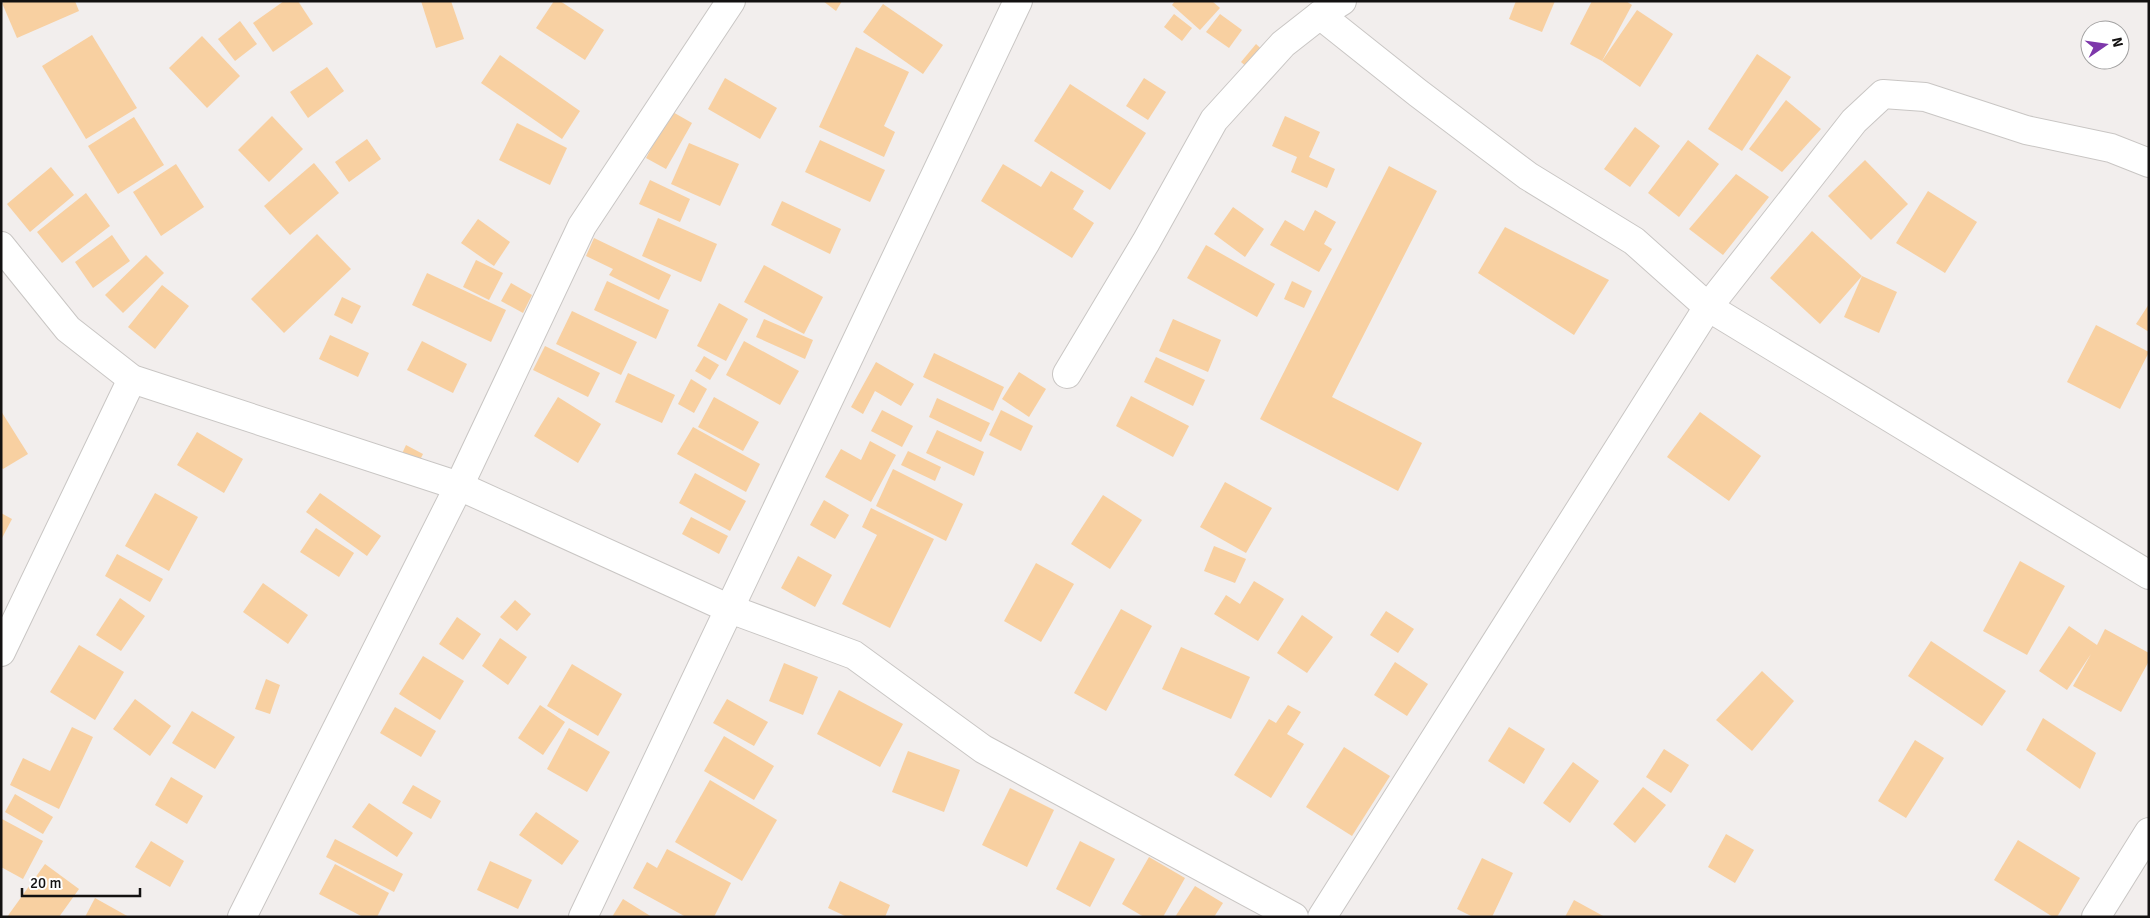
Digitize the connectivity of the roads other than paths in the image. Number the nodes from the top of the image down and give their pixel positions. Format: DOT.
graph roads {
  1 [pos="731,1"];
  2 [pos="1018,1"];
  3 [pos="1331,8"];
  4 [pos="2149,163"];
  5 [pos="1,246"];
  6 [pos="1708,308"];
  7 [pos="1067,374"];
  8 [pos="132,379"];
  9 [pos="459,486"];
  10 [pos="2149,575"];
  11 [pos="730,609"];
  12 [pos="1,652"];
  13 [pos="2149,832"];
  14 [pos="242,917"];
  15 [pos="583,917"];
  16 [pos="1294,917"];
  17 [pos="1322,917"];
  18 [pos="2096,917"];
  1 -- 9 [label="street"];
  2 -- 11 [label="street"];
  3 -- 6 [label="street"];
  3 -- 7 [label="street"];
  4 -- 6 [label="street"];
  5 -- 8 [label="street"];
  6 -- 10 [label="street"];
  6 -- 17 [label="street"];
  8 -- 9 [label="street"];
  8 -- 12 [label="street"];
  9 -- 11 [label="street"];
  9 -- 14 [label="street"];
  11 -- 15 [label="street"];
  11 -- 16 [label="street"];
  13 -- 18 [label="street"];
}
